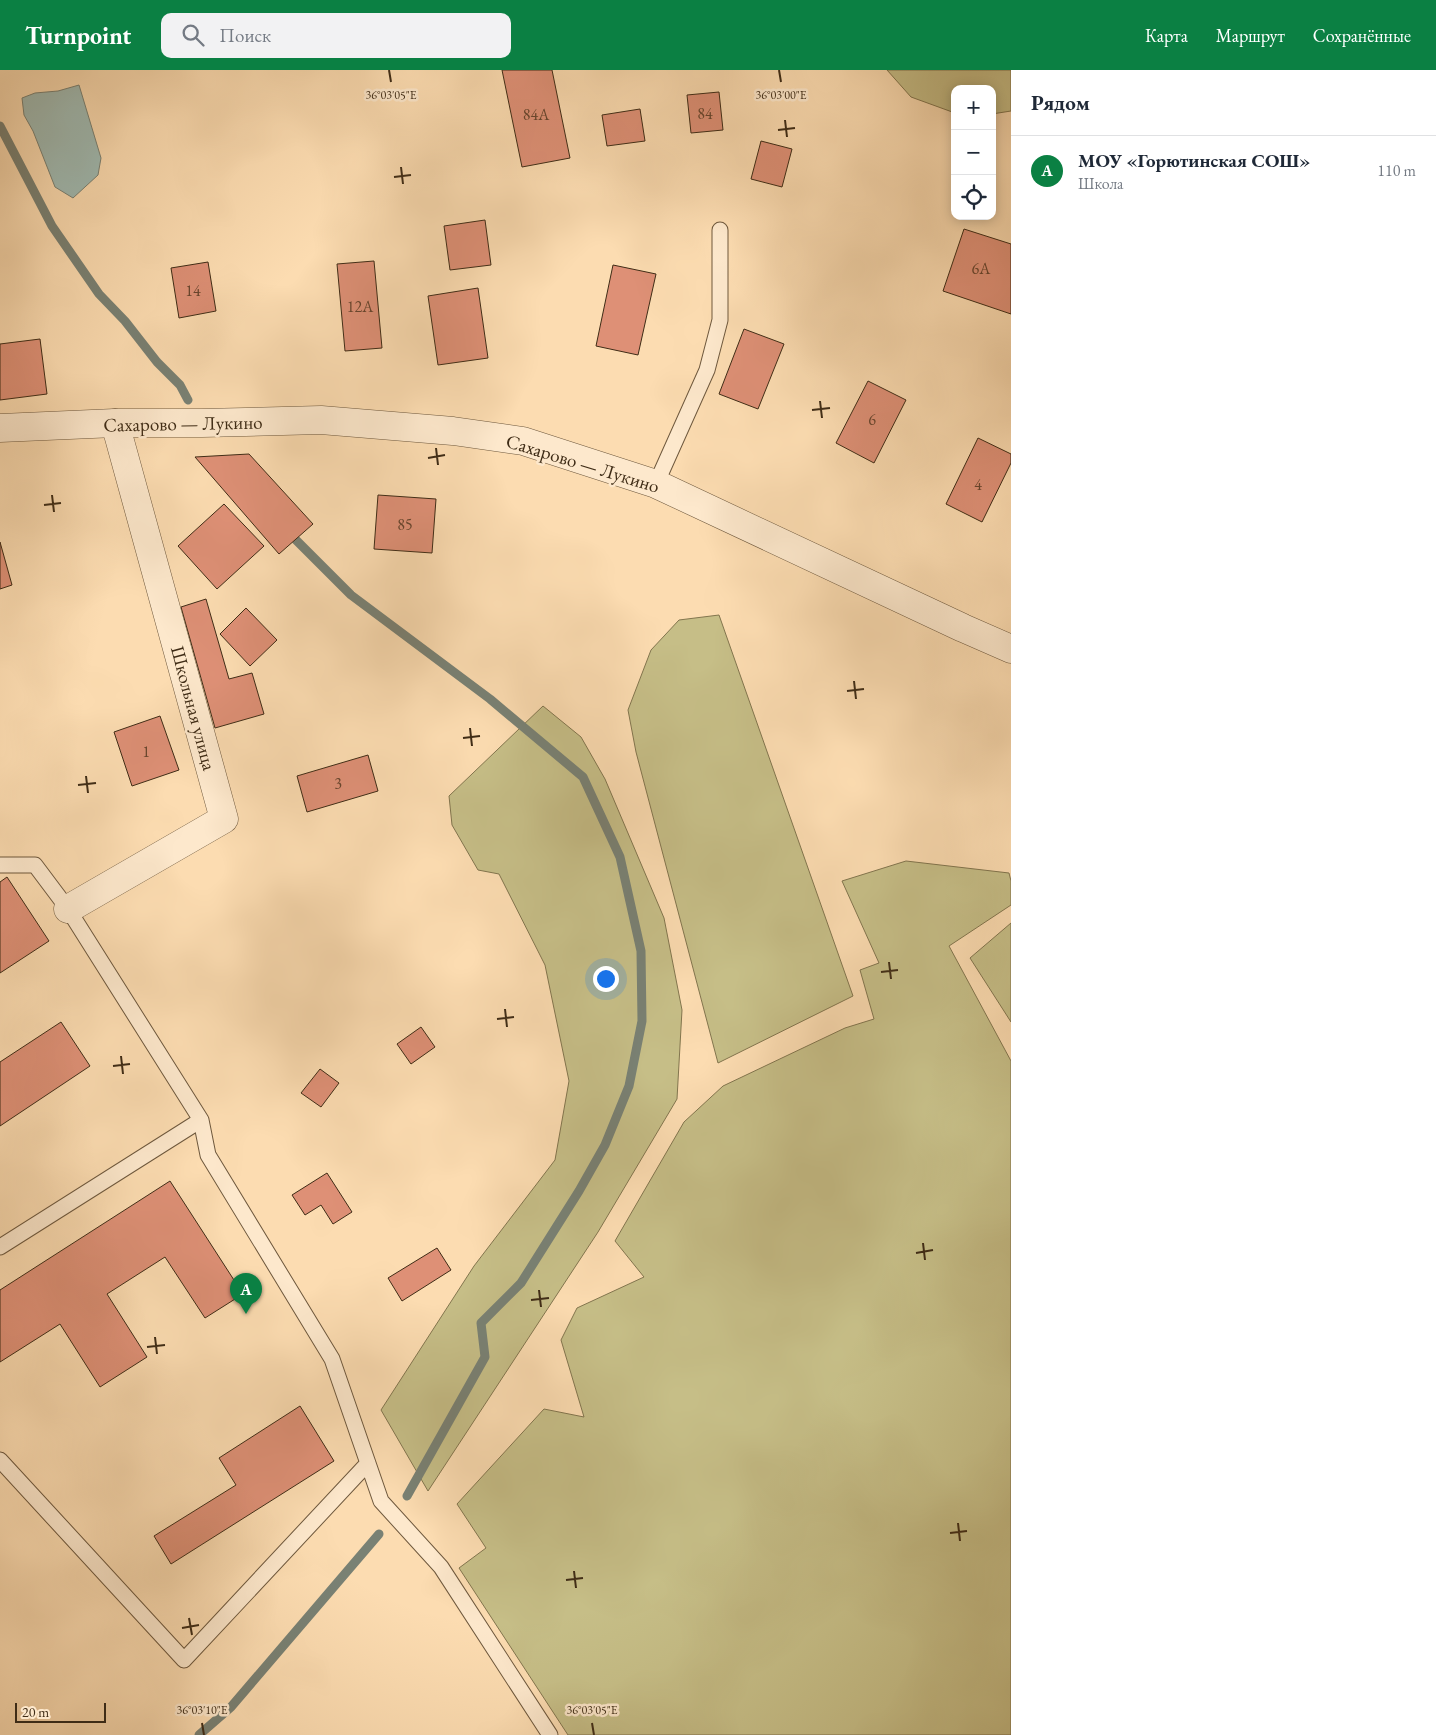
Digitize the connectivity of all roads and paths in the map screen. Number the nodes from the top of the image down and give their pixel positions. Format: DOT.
graph roads {
  1 [pos="720,230"];
  2 [pos="116,423"];
  3 [pos="0,428"];
  4 [pos="656,484"];
  5 [pos="1011,650"];
  6 [pos="0,865"];
  7 [pos="68,909"];
  8 [pos="201,1120"];
  9 [pos="0,1247"];
  10 [pos="0,1460"];
  11 [pos="368,1463"];
  12 [pos="550,1735"];
  1 -- 4 [label="lane"];
  2 -- 3 [label="street, Сахарово — Лукино"];
  2 -- 4 [label="street, Сахарово — Лукино"];
  2 -- 7 [label="street, Школьная улица"];
  4 -- 5 [label="street, Сахарово — Лукино"];
  6 -- 7 [label="lane"];
  7 -- 8 [label="lane"];
  8 -- 9 [label="lane"];
  8 -- 11 [label="lane"];
  10 -- 11 [label="lane"];
  11 -- 12 [label="lane"];
}
